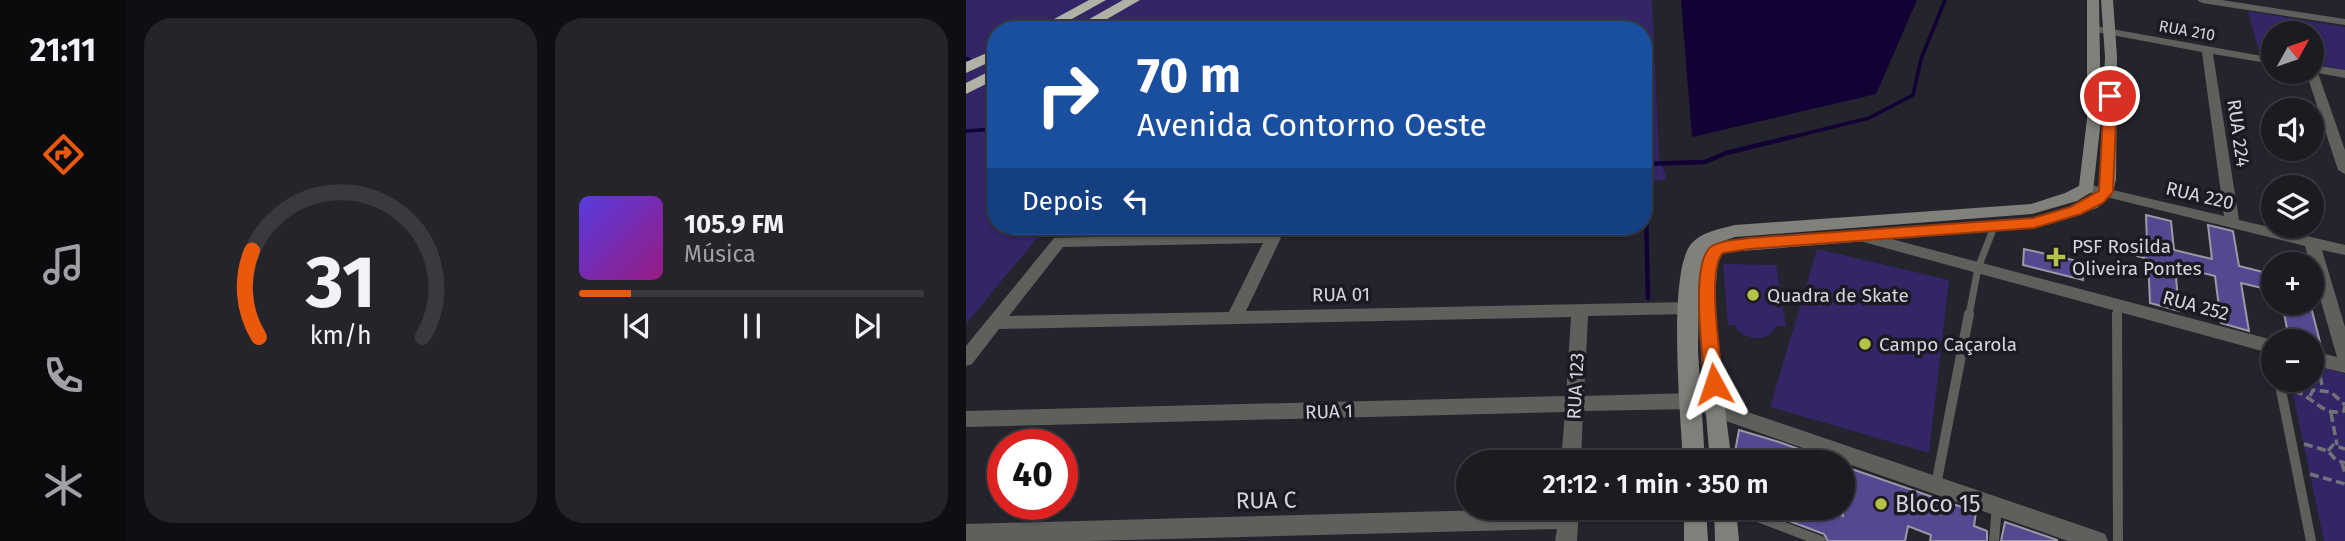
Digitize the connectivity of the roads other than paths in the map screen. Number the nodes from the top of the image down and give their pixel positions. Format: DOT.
graph roads {
  1 [pos="1099,0"];
  2 [pos="1133,0"];
  3 [pos="2093,0"];
  4 [pos="2107,0"];
  5 [pos="2202,0"];
  6 [pos="1058,21"];
  7 [pos="1094,21"];
  8 [pos="2345,22"];
  9 [pos="2103,31"];
  10 [pos="2207,49"];
  11 [pos="987,58"];
  12 [pos="2261,59"];
  13 [pos="966,68"];
  14 [pos="2324,71"];
  15 [pos="2345,74"];
  16 [pos="987,78"];
  17 [pos="2317,84"];
  18 [pos="966,89"];
  19 [pos="2345,170"];
  20 [pos="2087,188"];
  21 [pos="2106,192"];
  22 [pos="2232,223"];
  23 [pos="1994,227"];
  24 [pos="1866,237"];
  25 [pos="2312,242"];
  26 [pos="2345,250"];
  27 [pos="1704,251"];
  28 [pos="1978,268"];
  29 [pos="2117,305"];
  30 [pos="1689,308"];
  31 [pos="1580,310"];
  32 [pos="1234,318"];
  33 [pos="995,323"];
  34 [pos="2261,346"];
  35 [pos="2345,356"];
  36 [pos="966,359"];
  37 [pos="2324,361"];
  38 [pos="2345,366"];
  39 [pos="2281,392"];
  40 [pos="1692,401"];
  41 [pos="1574,404"];
  42 [pos="1716,409"];
  43 [pos="966,419"];
  44 [pos="1572,450"];
  45 [pos="1694,450"];
  46 [pos="1720,450"];
  47 [pos="1936,485"];
  48 [pos="1997,506"];
  49 [pos="1456,517"];
  50 [pos="1568,520"];
  51 [pos="1695,520"];
  52 [pos="1726,520"];
  53 [pos="1766,520"];
  54 [pos="966,534"];
  55 [pos="1566,541"];
  56 [pos="1696,541"];
  57 [pos="1727,541"];
  58 [pos="1821,541"];
  59 [pos="1994,541"];
  60 [pos="2097,541"];
  61 [pos="2118,541"];
  62 [pos="2311,541"];
  1 -- 6 [label="highway"];
  2 -- 7 [label="highway"];
  3 -- 9 [label="street"];
  4 -- 9 [label="street"];
  5 -- 8 [label="street"];
  9 -- 10 [label="street, RUA 210"];
  9 -- 20 [label="street"];
  9 -- 21 [label="street"];
  10 -- 12 [label="street, RUA 210"];
  10 -- 22 [label="street, RUA 224"];
  11 -- 13 [label="highway"];
  14 -- 15 [label="street"];
  16 -- 18 [label="highway"];
  17 -- 19 [label="street"];
  20 -- 21 [label="street, RUA 220"];
  20 -- 27 [label="street"];
  21 -- 22 [label="street, RUA 220"];
  21 -- 23 [label="street"];
  22 -- 25 [label="street, RUA 220"];
  23 -- 24 [label="street"];
  23 -- 28 [label="lane"];
  24 -- 27 [label="street"];
  24 -- 28 [label="street, RUA 252"];
  25 -- 26 [label="street, RUA 220"];
  25 -- 35 [label="street"];
  27 -- 30 [label="street"];
  27 -- 42 [label="street"];
  28 -- 29 [label="street, RUA 252"];
  28 -- 47 [label="lane"];
  29 -- 34 [label="street, RUA 252"];
  29 -- 61 [label="lane"];
  30 -- 31 [label="street, RUA 01"];
  30 -- 40 [label="street"];
  31 -- 32 [label="street, RUA 01"];
  31 -- 41 [label="street, RUA 123"];
  32 -- 33 [label="street, RUA 01"];
  32 -- 33 [label="street"];
  33 -- 36 [label="street"];
  37 -- 38 [label="street"];
  39 -- 62 [label="lane"];
  40 -- 41 [label="street, RUA 1"];
  40 -- 42 [label="street, RUA 1"];
  40 -- 45 [label="street"];
  41 -- 43 [label="street, RUA 1"];
  41 -- 44 [label="street, RUA 123"];
  42 -- 46 [label="street"];
  42 -- 47 [label="street, RUA 1"];
  47 -- 48 [label="street, RUA 1"];
  48 -- 59 [label="lane"];
  48 -- 60 [label="street, RUA 1"];
  49 -- 54 [label="street, RUA C"];
  50 -- 55 [label="street"];
  51 -- 56 [label="street"];
  52 -- 57 [label="street"];
  53 -- 58 [label="lane"];
}
